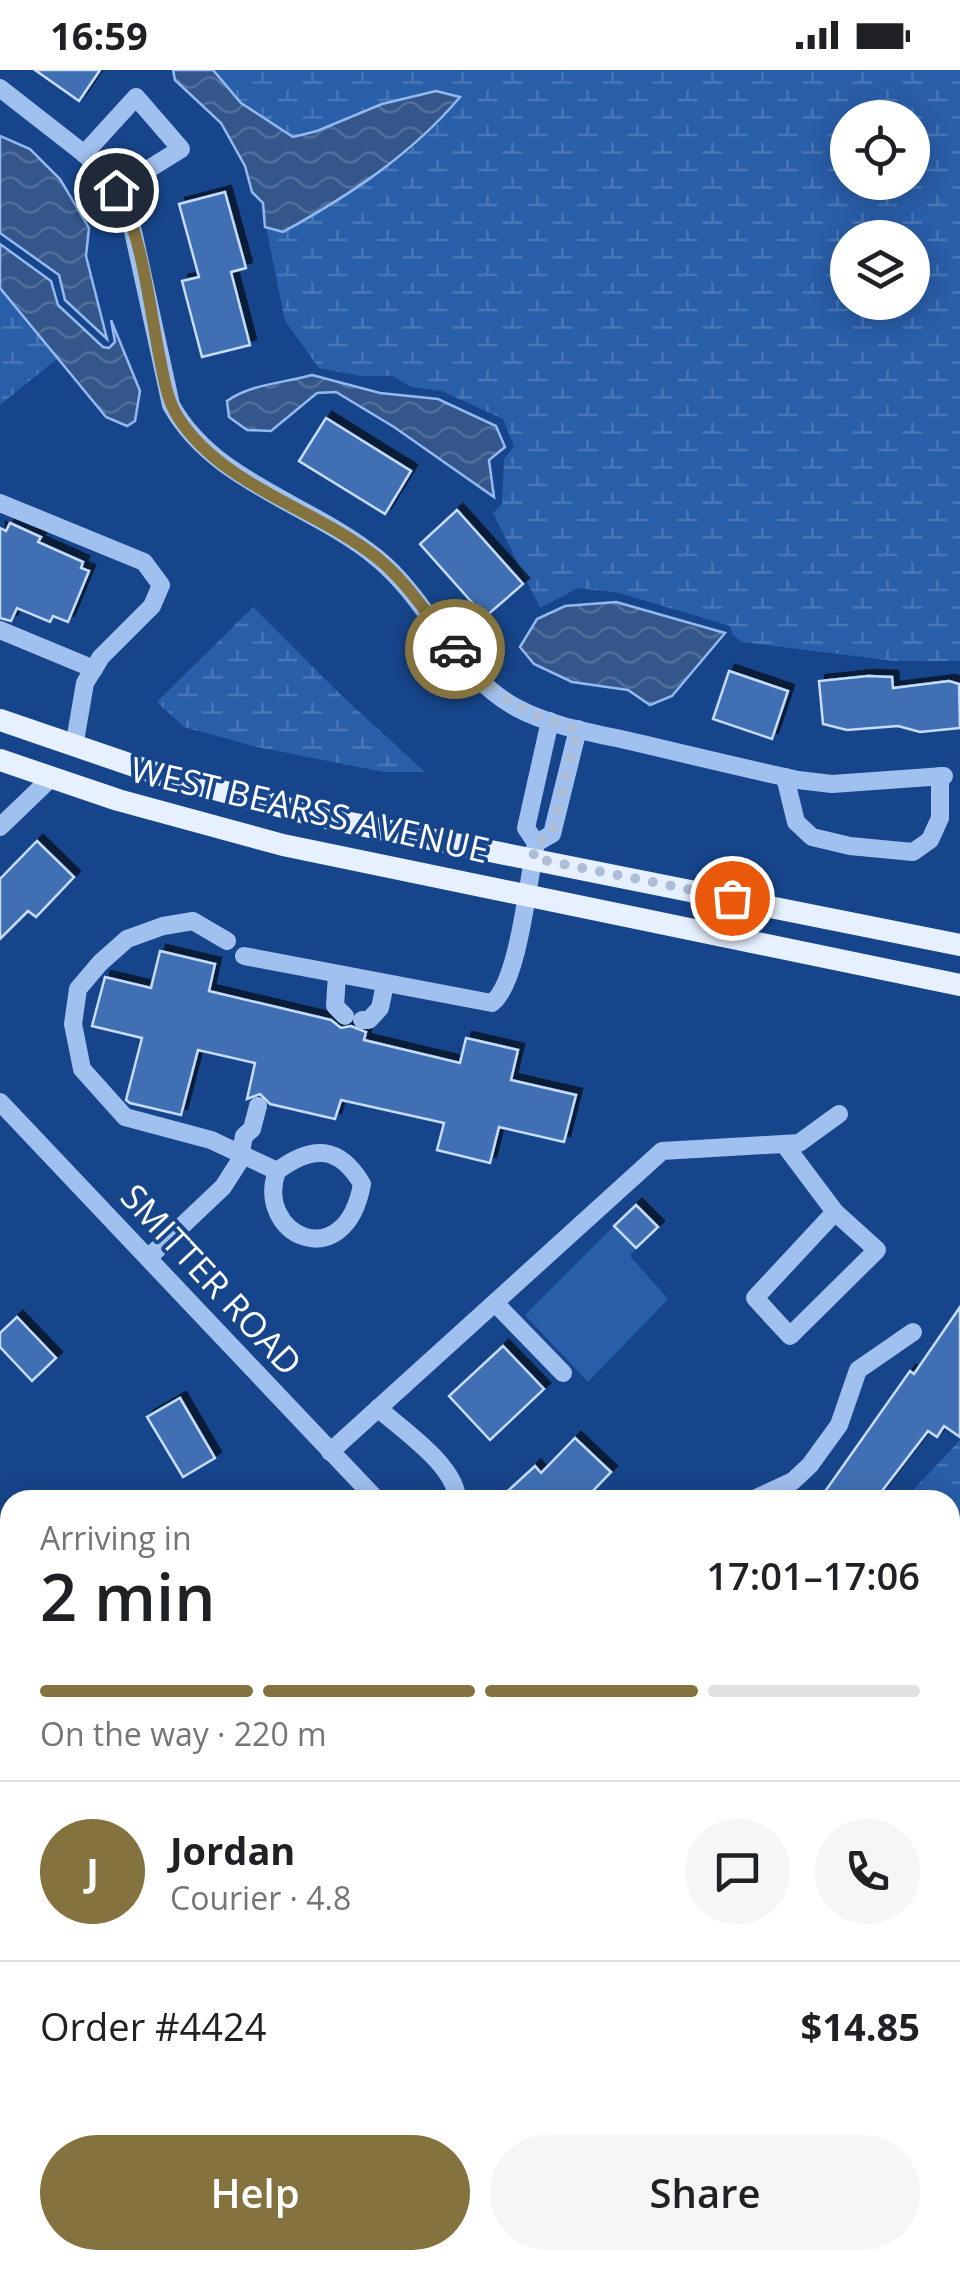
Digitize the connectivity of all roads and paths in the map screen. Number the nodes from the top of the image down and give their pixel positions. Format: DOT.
graph roads {
  1 [pos="0,88"];
  2 [pos="84,154"];
  3 [pos="116,190"];
  4 [pos="0,503"];
  5 [pos="0,630"];
  6 [pos="94,669"];
  7 [pos="0,720"];
  8 [pos="550,721"];
  9 [pos="578,729"];
  10 [pos="74,747"];
  11 [pos="0,760"];
  12 [pos="785,777"];
  13 [pos="51,778"];
  14 [pos="0,826"];
  15 [pos="535,850"];
  16 [pos="527,896"];
  17 [pos="226,942"];
  18 [pos="960,945"];
  19 [pos="244,956"];
  20 [pos="337,974"];
  21 [pos="385,984"];
  22 [pos="960,985"];
  23 [pos="0,1102"];
  24 [pos="258,1106"];
  25 [pos="839,1114"];
  26 [pos="784,1144"];
  27 [pos="241,1152"];
  28 [pos="277,1171"];
  29 [pos="835,1212"];
  30 [pos="148,1258"];
  31 [pos="495,1302"];
  32 [pos="914,1332"];
  33 [pos="563,1373"];
  34 [pos="378,1408"];
  35 [pos="330,1452"];
  36 [pos="366,1490"];
  37 [pos="457,1490"];
  38 [pos="774,1490"];
  1 -- 2 [label="street"];
  2 -- 3 [label="street"];
  2 -- 3 [label="street"];
  3 -- 8 [label="street"];
  4 -- 6 [label="street"];
  5 -- 6 [label="street"];
  6 -- 10 [label="street"];
  7 -- 10 [label="main road, WEST BEARSS AVENUE"];
  8 -- 9 [label="street"];
  8 -- 15 [label="street"];
  9 -- 12 [label="street"];
  9 -- 15 [label="street"];
  10 -- 15 [label="main road, WEST BEARSS AVENUE"];
  11 -- 13 [label="main road, WEST BEARSS AVENUE"];
  12 -- 12 [label="street"];
  13 -- 14 [label="street"];
  13 -- 16 [label="main road, WEST BEARSS AVENUE"];
  15 -- 16 [label="street"];
  15 -- 18 [label="main road, WEST BEARSS AVENUE"];
  16 -- 21 [label="street"];
  16 -- 22 [label="main road, WEST BEARSS AVENUE"];
  17 -- 27 [label="street"];
  19 -- 20 [label="street"];
  20 -- 21 [label="street"];
  20 -- 21 [label="street"];
  23 -- 30 [label="street, SMITTER ROAD"];
  24 -- 27 [label="street"];
  25 -- 26 [label="street"];
  26 -- 29 [label="street"];
  26 -- 31 [label="street"];
  27 -- 28 [label="street"];
  27 -- 30 [label="street"];
  28 -- 28 [label="street"];
  29 -- 29 [label="street"];
  30 -- 35 [label="street, SMITTER ROAD"];
  31 -- 33 [label="street"];
  31 -- 34 [label="street"];
  32 -- 38 [label="street"];
  34 -- 35 [label="street"];
  34 -- 37 [label="street"];
  35 -- 36 [label="street, SMITTER ROAD"];
}
